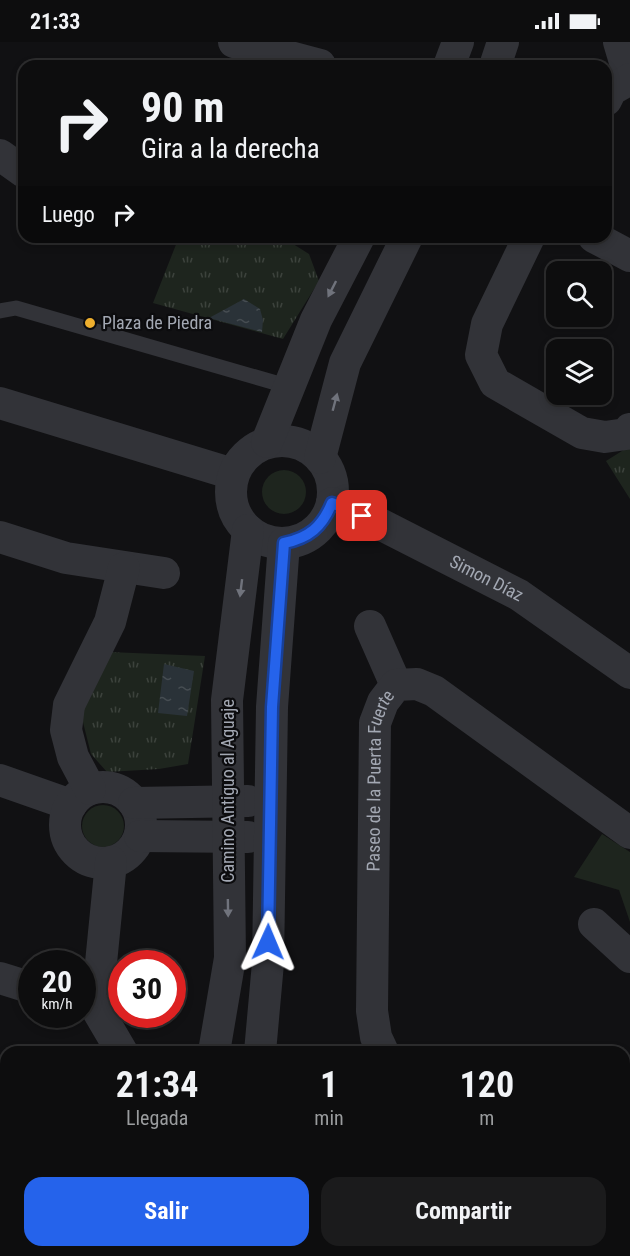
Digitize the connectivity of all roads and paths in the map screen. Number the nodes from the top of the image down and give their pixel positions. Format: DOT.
graph roads {
  1 [pos="234,42"];
  2 [pos="458,42"];
  3 [pos="503,42"];
  4 [pos="619,42"];
  5 [pos="323,58"];
  6 [pos="451,60"];
  7 [pos="497,60"];
  8 [pos="630,79"];
  9 [pos="612,89"];
  10 [pos="0,155"];
  11 [pos="18,168"];
  12 [pos="350,243"];
  13 [pos="355,243"];
  14 [pos="404,243"];
  15 [pos="526,243"];
  16 [pos="605,243"];
  17 [pos="630,256"];
  18 [pos="391,268"];
  19 [pos="0,311"];
  20 [pos="290,387"];
  21 [pos="0,403"];
  22 [pos="630,429"];
  23 [pos="267,442"];
  24 [pos="320,458"];
  25 [pos="233,474"];
  26 [pos="332,503"];
  27 [pos="248,530"];
  28 [pos="0,537"];
  29 [pos="284,543"];
  30 [pos="124,568"];
  31 [pos="164,573"];
  32 [pos="370,626"];
  33 [pos="630,673"];
  34 [pos="396,684"];
  35 [pos="0,780"];
  36 [pos="81,797"];
  37 [pos="228,800"];
  38 [pos="270,802"];
  39 [pos="134,803"];
  40 [pos="630,832"];
  41 [pos="140,836"];
  42 [pos="227,836"];
  43 [pos="270,837"];
  44 [pos="111,862"];
  45 [pos="594,924"];
  46 [pos="630,957"];
  47 [pos="230,958"];
  48 [pos="268,963"];
  49 [pos="0,978"];
  50 [pos="96,979"];
  51 [pos="18,984"];
  52 [pos="96,1012"];
  53 [pos="118,1046"];
  54 [pos="215,1046"];
  55 [pos="261,1046"];
  56 [pos="380,1046"];
  1 -- 5 [label="street"];
  2 -- 6 [label="street"];
  3 -- 7 [label="street"];
  4 -- 8 [label="street"];
  8 -- 9 [label="street"];
  10 -- 11 [label="street"];
  12 -- 20 [label="street, one-way"];
  13 -- 18 [label="street"];
  14 -- 18 [label="street"];
  15 -- 22 [label="street"];
  16 -- 17 [label="street"];
  24 -- 18 [label="street, one-way"];
  19 -- 20 [label="lane"];
  20 -- 23 [label="street"];
  21 -- 25 [label="street"];
  23 -- 24 [label="street"];
  23 -- 25 [label="street"];
  24 -- 26 [label="street"];
  25 -- 27 [label="street"];
  26 -- 29 [label="street"];
  26 -- 33 [label="street, Simon Díaz"];
  27 -- 29 [label="street"];
  27 -- 37 [label="street, Camino Antiguo al Aguaje, one-way"];
  28 -- 30 [label="street"];
  29 -- 38 [label="street"];
  30 -- 31 [label="street"];
  30 -- 36 [label="street"];
  32 -- 34 [label="street"];
  34 -- 40 [label="street, Paseo de la Puerta Fuerte"];
  34 -- 56 [label="street, Paseo de la Puerta Fuerte"];
  35 -- 36 [label="street"];
  36 -- 39 [label="street"];
  36 -- 44 [label="street"];
  37 -- 38 [label="street"];
  37 -- 39 [label="street"];
  37 -- 42 [label="street, Camino Antiguo al Aguaje"];
  38 -- 43 [label="street"];
  39 -- 41 [label="street"];
  41 -- 42 [label="street"];
  41 -- 44 [label="street"];
  42 -- 43 [label="street"];
  42 -- 47 [label="street, Camino Antiguo al Aguaje, one-way"];
  43 -- 48 [label="street"];
  44 -- 50 [label="street"];
  45 -- 46 [label="street"];
  47 -- 48 [label="street"];
  47 -- 54 [label="street, Camino Antiguo al Aguaje"];
  48 -- 55 [label="street"];
  49 -- 51 [label="street"];
  52 -- 53 [label="street"];
}
